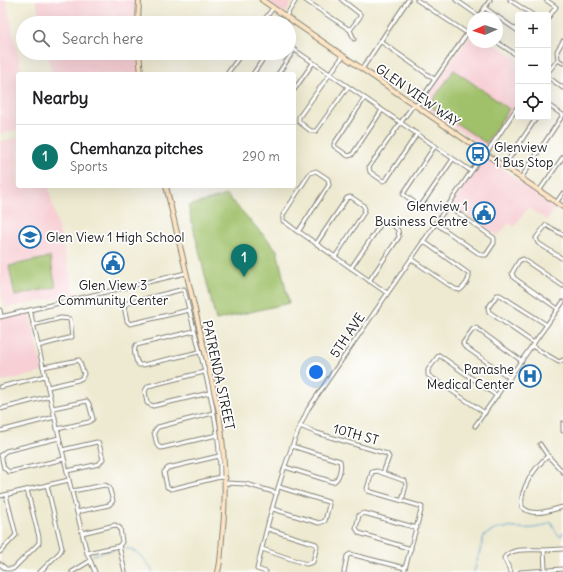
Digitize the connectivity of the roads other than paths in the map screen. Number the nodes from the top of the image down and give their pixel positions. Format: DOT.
graph roads {
  1 [pos="139,0"];
  2 [pos="262,0"];
  3 [pos="296,0"];
  4 [pos="305,0"];
  5 [pos="342,0"];
  6 [pos="408,0"];
  7 [pos="417,0"];
  8 [pos="456,0"];
  9 [pos="490,0"];
  10 [pos="510,0"];
  11 [pos="546,0"];
  12 [pos="273,8"];
  13 [pos="484,8"];
  14 [pos="472,12"];
  15 [pos="481,12"];
  16 [pos="528,12"];
  17 [pos="551,14"];
  18 [pos="138,16"];
  19 [pos="267,16"];
  20 [pos="286,16"];
  21 [pos="296,23"];
  22 [pos="515,29"];
  23 [pos="350,30"];
  24 [pos="467,33"];
  25 [pos="354,39"];
  26 [pos="380,41"];
  27 [pos="563,41"];
  28 [pos="503,46"];
  29 [pos="296,51"];
  30 [pos="515,54"];
  31 [pos="343,56"];
  32 [pos="140,60"];
  33 [pos="237,60"];
  34 [pos="262,60"];
  35 [pos="287,60"];
  36 [pos="558,60"];
  37 [pos="312,63"];
  38 [pos="563,63"];
  39 [pos="551,68"];
  40 [pos="362,69"];
  41 [pos="141,72"];
  42 [pos="228,72"];
  43 [pos="254,72"];
  44 [pos="279,72"];
  45 [pos="330,74"];
  46 [pos="434,79"];
  47 [pos="551,79"];
  48 [pos="348,86"];
  49 [pos="296,87"];
  50 [pos="563,88"];
  51 [pos="364,99"];
  52 [pos="415,104"];
  53 [pos="551,107"];
  54 [pos="382,110"];
  55 [pos="515,110"];
  56 [pos="563,115"];
  57 [pos="535,120"];
  58 [pos="400,122"];
  59 [pos="417,134"];
  60 [pos="435,146"];
  61 [pos="485,154"];
  62 [pos="563,157"];
  63 [pos="453,159"];
  64 [pos="504,166"];
  65 [pos="471,171"];
  66 [pos="521,178"];
  67 [pos="166,188"];
  68 [pos="539,191"];
  69 [pos="563,193"];
  70 [pos="556,203"];
  71 [pos="448,206"];
  72 [pos="563,207"];
  73 [pos="435,223"];
  74 [pos="298,232"];
  75 [pos="563,235"];
  76 [pos="423,241"];
  77 [pos="316,244"];
  78 [pos="334,257"];
  79 [pos="411,259"];
  80 [pos="563,259"];
  81 [pos="351,268"];
  82 [pos="186,273"];
  83 [pos="369,281"];
  84 [pos="563,286"];
  85 [pos="387,293"];
  86 [pos="563,302"];
  87 [pos="560,308"];
  88 [pos="0,310"];
  89 [pos="30,310"];
  90 [pos="189,310"];
  91 [pos="1,316"];
  92 [pos="33,325"];
  93 [pos="547,325"];
  94 [pos="194,331"];
  95 [pos="533,344"];
  96 [pos="38,346"];
  97 [pos="199,352"];
  98 [pos="563,360"];
  99 [pos="522,361"];
  100 [pos="43,367"];
  101 [pos="204,372"];
  102 [pos="45,376"];
  103 [pos="510,378"];
  104 [pos="0,387"];
  105 [pos="48,388"];
  106 [pos="209,393"];
  107 [pos="50,396"];
  108 [pos="497,396"];
  109 [pos="53,408"];
  110 [pos="0,409"];
  111 [pos="213,413"];
  112 [pos="484,413"];
  113 [pos="55,418"];
  114 [pos="563,423"];
  115 [pos="300,426"];
  116 [pos="475,426"];
  117 [pos="57,429"];
  118 [pos="0,431"];
  119 [pos="563,431"];
  120 [pos="217,435"];
  121 [pos="59,438"];
  122 [pos="540,444"];
  123 [pos="292,446"];
  124 [pos="62,450"];
  125 [pos="219,456"];
  126 [pos="548,456"];
  127 [pos="64,459"];
  128 [pos="285,467"];
  129 [pos="67,471"];
  130 [pos="563,472"];
  131 [pos="383,473"];
  132 [pos="220,478"];
  133 [pos="226,478"];
  134 [pos="69,480"];
  135 [pos="226,483"];
  136 [pos="47,485"];
  137 [pos="279,487"];
  138 [pos="27,490"];
  139 [pos="72,491"];
  140 [pos="277,493"];
  141 [pos="6,495"];
  142 [pos="0,496"];
  143 [pos="402,501"];
  144 [pos="563,507"];
  145 [pos="273,509"];
  146 [pos="77,512"];
  147 [pos="417,528"];
  148 [pos="268,529"];
  149 [pos="82,533"];
  150 [pos="119,546"];
  151 [pos="262,549"];
  152 [pos="411,549"];
  153 [pos="563,549"];
  154 [pos="544,550"];
  155 [pos="0,552"];
  156 [pos="87,552"];
  157 [pos="90,561"];
  158 [pos="0,564"];
  159 [pos="545,569"];
  160 [pos="563,569"];
  161 [pos="405,570"];
  162 [pos="40,572"];
  163 [pos="72,572"];
  164 [pos="95,572"];
  165 [pos="125,572"];
  166 [pos="218,572"];
  167 [pos="266,572"];
  168 [pos="344,572"];
  169 [pos="511,572"];
  170 [pos="520,572"];
  1 -- 18 [label="street"];
  2 -- 12 [label="street, GLEN VIEW WAY"];
  3 -- 20 [label="street"];
  4 -- 23 [label="street"];
  5 -- 23 [label="street"];
  6 -- 26 [label="street"];
  7 -- 24 [label="street"];
  8 -- 14 [label="street"];
  9 -- 13 [label="street"];
  10 -- 16 [label="street"];
  11 -- 17 [label="street"];
  12 -- 19 [label="street"];
  12 -- 20 [label="street, GLEN VIEW WAY"];
  13 -- 15 [label="street"];
  13 -- 22 [label="street"];
  21 -- 31 [label="street, GLEN VIEW WAY"];
  23 -- 25 [label="street"];
  24 -- 46 [label="street"];
  26 -- 40 [label="street"];
  26 -- 46 [label="street"];
  27 -- 36 [label="street"];
  28 -- 30 [label="street"];
  29 -- 37 [label="street"];
  31 -- 40 [label="street, GLEN VIEW WAY"];
  31 -- 45 [label="street"];
  32 -- 41 [label="street"];
  33 -- 42 [label="street"];
  34 -- 43 [label="street"];
  35 -- 44 [label="street"];
  36 -- 38 [label="street"];
  36 -- 39 [label="street"];
  37 -- 45 [label="street"];
  37 -- 49 [label="street"];
  40 -- 52 [label="street, GLEN VIEW WAY"];
  45 -- 48 [label="street"];
  45 -- 48 [label="street"];
  46 -- 52 [label="street"];
  47 -- 50 [label="street"];
  48 -- 51 [label="street"];
  51 -- 54 [label="street"];
  51 -- 54 [label="street"];
  52 -- 58 [label="street"];
  52 -- 61 [label="street, GLEN VIEW WAY"];
  53 -- 56 [label="street"];
  54 -- 58 [label="street"];
  55 -- 61 [label="street, 5TH AVE"];
  56 -- 66 [label="street"];
  57 -- 64 [label="street"];
  58 -- 59 [label="street"];
  58 -- 59 [label="street"];
  59 -- 60 [label="street"];
  60 -- 63 [label="street"];
  60 -- 63 [label="street"];
  61 -- 64 [label="street, GLEN VIEW WAY"];
  61 -- 65 [label="street, 5TH AVE"];
  62 -- 68 [label="street"];
  63 -- 65 [label="street"];
  64 -- 66 [label="street, GLEN VIEW WAY"];
  65 -- 71 [label="street, 5TH AVE"];
  66 -- 68 [label="street, GLEN VIEW WAY"];
  67 -- 82 [label="street, PATRENDA STREET"];
  68 -- 70 [label="street, GLEN VIEW WAY"];
  69 -- 70 [label="street"];
  70 -- 72 [label="street, GLEN VIEW WAY"];
  71 -- 73 [label="street, 5TH AVE"];
  71 -- 73 [label="street"];
  73 -- 76 [label="street, 5TH AVE"];
  74 -- 74 [label="street"];
  74 -- 77 [label="street"];
  75 -- 80 [label="street"];
  76 -- 79 [label="street, 5TH AVE"];
  76 -- 79 [label="street"];
  77 -- 78 [label="street"];
  77 -- 78 [label="street"];
  78 -- 81 [label="street"];
  79 -- 85 [label="street, 5TH AVE"];
  81 -- 83 [label="street"];
  81 -- 83 [label="street"];
  82 -- 89 [label="street"];
  82 -- 133 [label="street, PATRENDA STREET"];
  83 -- 85 [label="street"];
  84 -- 87 [label="street"];
  85 -- 115 [label="street, 5TH AVE"];
  86 -- 87 [label="street"];
  87 -- 93 [label="street"];
  88 -- 91 [label="street"];
  89 -- 91 [label="street"];
  89 -- 92 [label="street"];
  90 -- 90 [label="street"];
  90 -- 94 [label="street"];
  92 -- 96 [label="street"];
  92 -- 96 [label="street"];
  93 -- 95 [label="street"];
  93 -- 95 [label="street"];
  94 -- 97 [label="street"];
  94 -- 97 [label="street"];
  95 -- 98 [label="street"];
  95 -- 99 [label="street"];
  96 -- 100 [label="street"];
  97 -- 101 [label="street"];
  99 -- 103 [label="street"];
  99 -- 103 [label="street"];
  100 -- 102 [label="street"];
  100 -- 105 [label="street"];
  101 -- 106 [label="street"];
  101 -- 106 [label="street"];
  102 -- 104 [label="street"];
  102 -- 105 [label="street"];
  103 -- 108 [label="street"];
  105 -- 107 [label="street"];
  106 -- 111 [label="street"];
  107 -- 109 [label="street"];
  107 -- 110 [label="street"];
  108 -- 112 [label="street"];
  108 -- 112 [label="street"];
  109 -- 113 [label="street"];
  109 -- 117 [label="street"];
  111 -- 120 [label="street"];
  111 -- 120 [label="street"];
  112 -- 116 [label="street"];
  113 -- 117 [label="street"];
  113 -- 118 [label="street"];
  114 -- 119 [label="street"];
  115 -- 123 [label="street, 5TH AVE"];
  115 -- 131 [label="street, 10TH ST"];
  117 -- 121 [label="street"];
  120 -- 125 [label="street"];
  121 -- 124 [label="street"];
  121 -- 127 [label="street"];
  122 -- 126 [label="street"];
  123 -- 128 [label="street, 5TH AVE"];
  123 -- 128 [label="street"];
  124 -- 127 [label="street"];
  124 -- 129 [label="street"];
  125 -- 132 [label="street"];
  125 -- 132 [label="street"];
  126 -- 130 [label="street"];
  126 -- 144 [label="street"];
  127 -- 129 [label="street"];
  128 -- 137 [label="street, 5TH AVE"];
  129 -- 134 [label="street"];
  131 -- 143 [label="street"];
  131 -- 143 [label="street"];
  132 -- 133 [label="street"];
  133 -- 135 [label="street, PATRENDA STREET"];
  134 -- 136 [label="street"];
  134 -- 139 [label="street"];
  135 -- 140 [label="street"];
  135 -- 166 [label="street, PATRENDA STREET"];
  136 -- 138 [label="street"];
  136 -- 162 [label="street"];
  137 -- 140 [label="street, 5TH AVE"];
  137 -- 145 [label="street"];
  138 -- 141 [label="street"];
  138 -- 158 [label="street"];
  139 -- 146 [label="street"];
  139 -- 146 [label="street"];
  140 -- 145 [label="street, 5TH AVE"];
  141 -- 142 [label="street"];
  141 -- 155 [label="street"];
  143 -- 147 [label="street"];
  145 -- 148 [label="street, 5TH AVE"];
  146 -- 149 [label="street"];
  147 -- 152 [label="street"];
  147 -- 152 [label="street"];
  148 -- 151 [label="street, 5TH AVE"];
  148 -- 151 [label="street"];
  149 -- 150 [label="street"];
  149 -- 156 [label="street"];
  150 -- 156 [label="street"];
  150 -- 165 [label="street"];
  151 -- 167 [label="street, 5TH AVE"];
  152 -- 161 [label="street"];
  153 -- 154 [label="street"];
  154 -- 159 [label="street"];
  154 -- 169 [label="street"];
  156 -- 157 [label="street"];
  157 -- 163 [label="street"];
  157 -- 164 [label="street"];
  159 -- 160 [label="street"];
  159 -- 170 [label="street"];
  161 -- 168 [label="street"];
}
